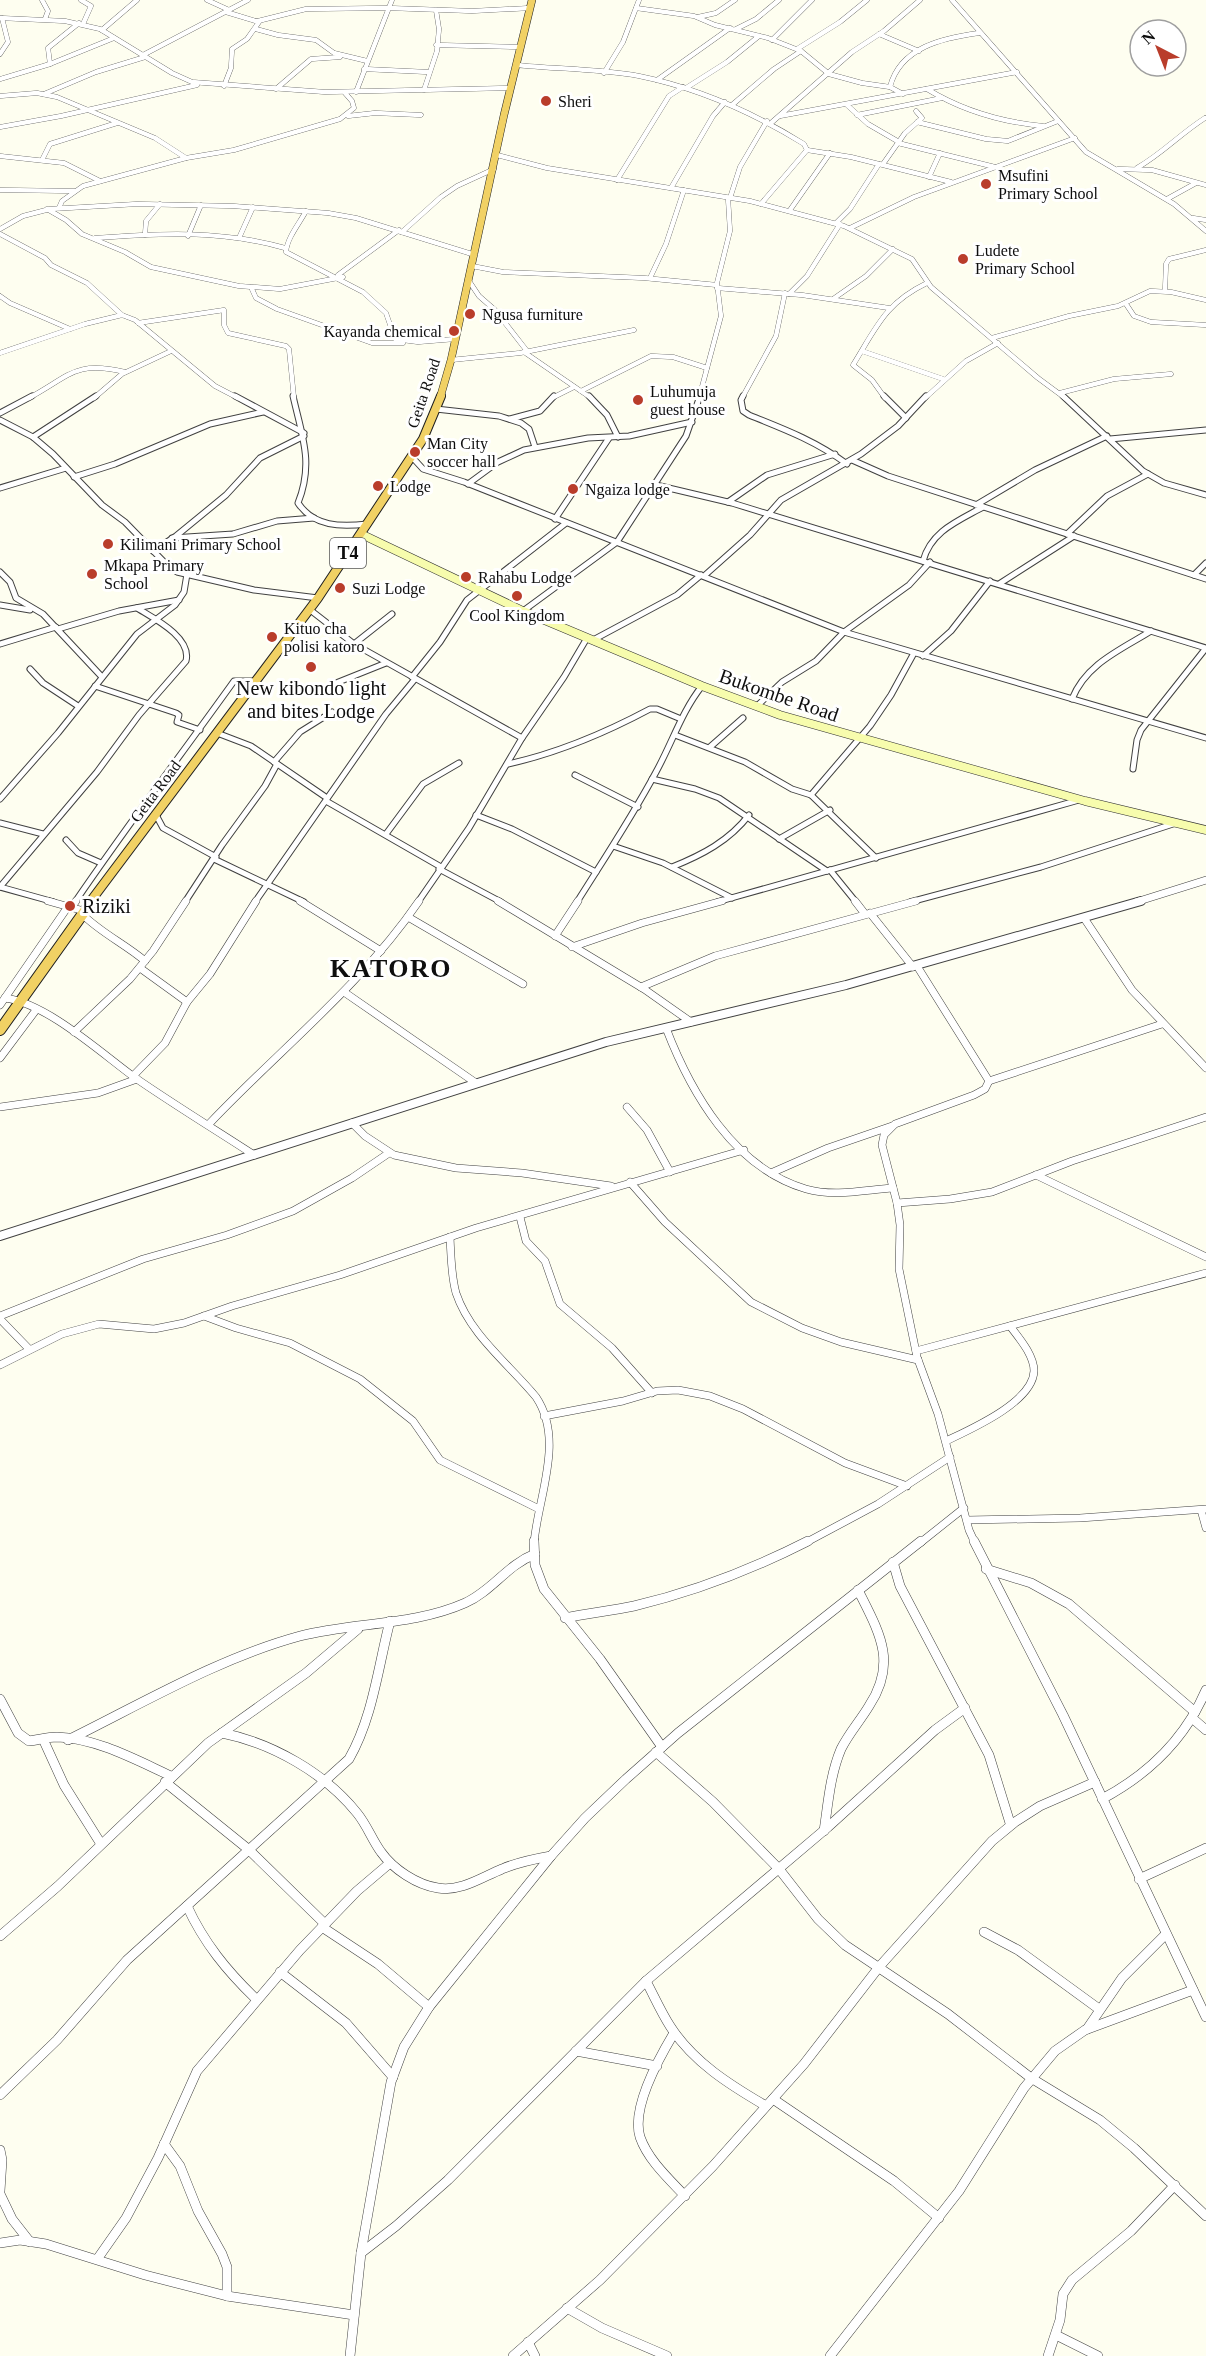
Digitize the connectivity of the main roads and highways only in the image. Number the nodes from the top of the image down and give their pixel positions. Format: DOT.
graph roads {
  1 [pos="531,4"];
  2 [pos="361,534"];
  3 [pos="1206,830"];
  4 [pos="0,1029"];
  1 -- 2 [label="highway, Geita Road / T4"];
  2 -- 3 [label="main road, Bukombe Road"];
  2 -- 4 [label="highway, Geita Road / T4"];
}
